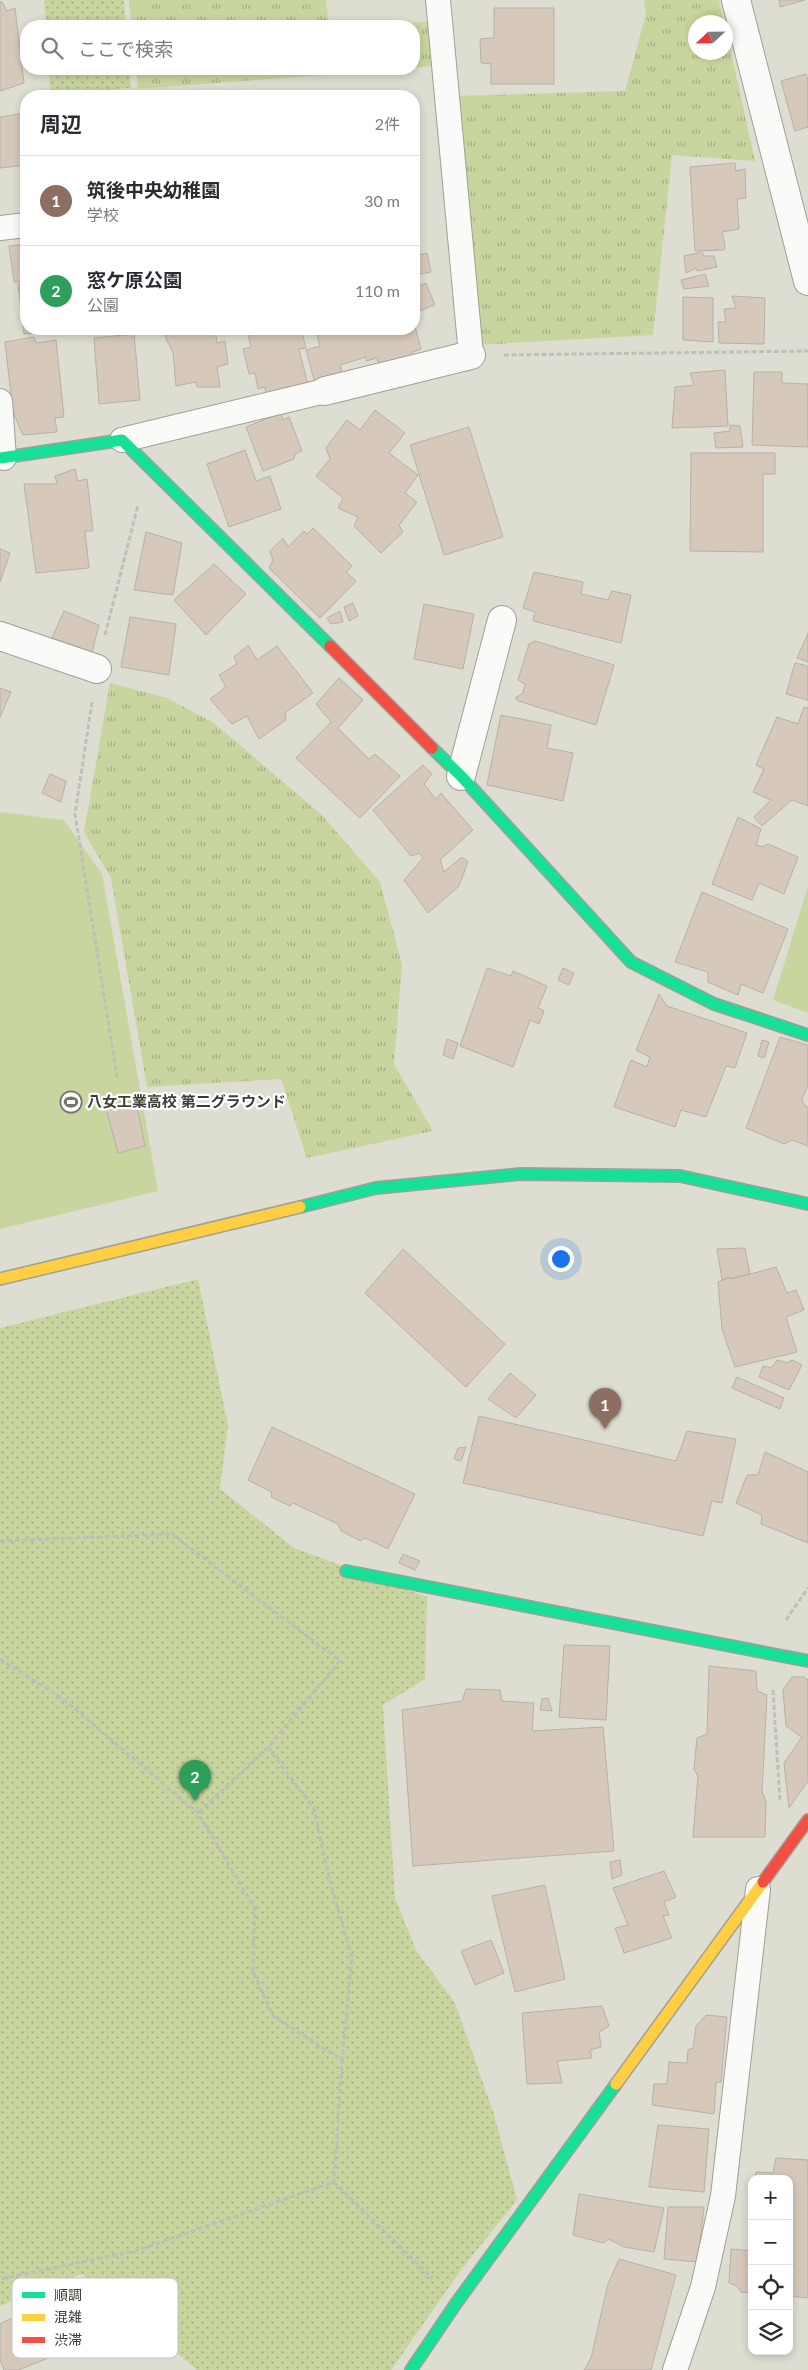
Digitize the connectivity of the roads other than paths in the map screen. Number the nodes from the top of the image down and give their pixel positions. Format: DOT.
graph roads {
  1 [pos="438,0"];
  2 [pos="736,0"];
  3 [pos="20,226"];
  4 [pos="0,228"];
  5 [pos="808,281"];
  6 [pos="470,356"];
  7 [pos="325,390"];
  8 [pos="0,401"];
  9 [pos="122,440"];
  10 [pos="2,458"];
  11 [pos="502,620"];
  12 [pos="0,636"];
  13 [pos="97,669"];
  14 [pos="461,776"];
  15 [pos="808,1035"];
  16 [pos="808,1204"];
  17 [pos="0,1280"];
  18 [pos="346,1570"];
  19 [pos="808,1661"];
  20 [pos="808,1820"];
  21 [pos="758,1890"];
  22 [pos="411,2370"];
  23 [pos="675,2370"];
  1 -- 6 [label="lane"];
  2 -- 5 [label="street"];
  3 -- 4 [label="lane"];
  6 -- 7 [label="street"];
  7 -- 9 [label="lane"];
  8 -- 10 [label="lane"];
  9 -- 10 [label="street"];
  9 -- 14 [label="street"];
  11 -- 14 [label="street"];
  12 -- 13 [label="street"];
  14 -- 15 [label="street"];
  16 -- 17 [label="street"];
  18 -- 19 [label="street"];
  20 -- 21 [label="street"];
  21 -- 22 [label="street"];
  21 -- 23 [label="lane"];
}
